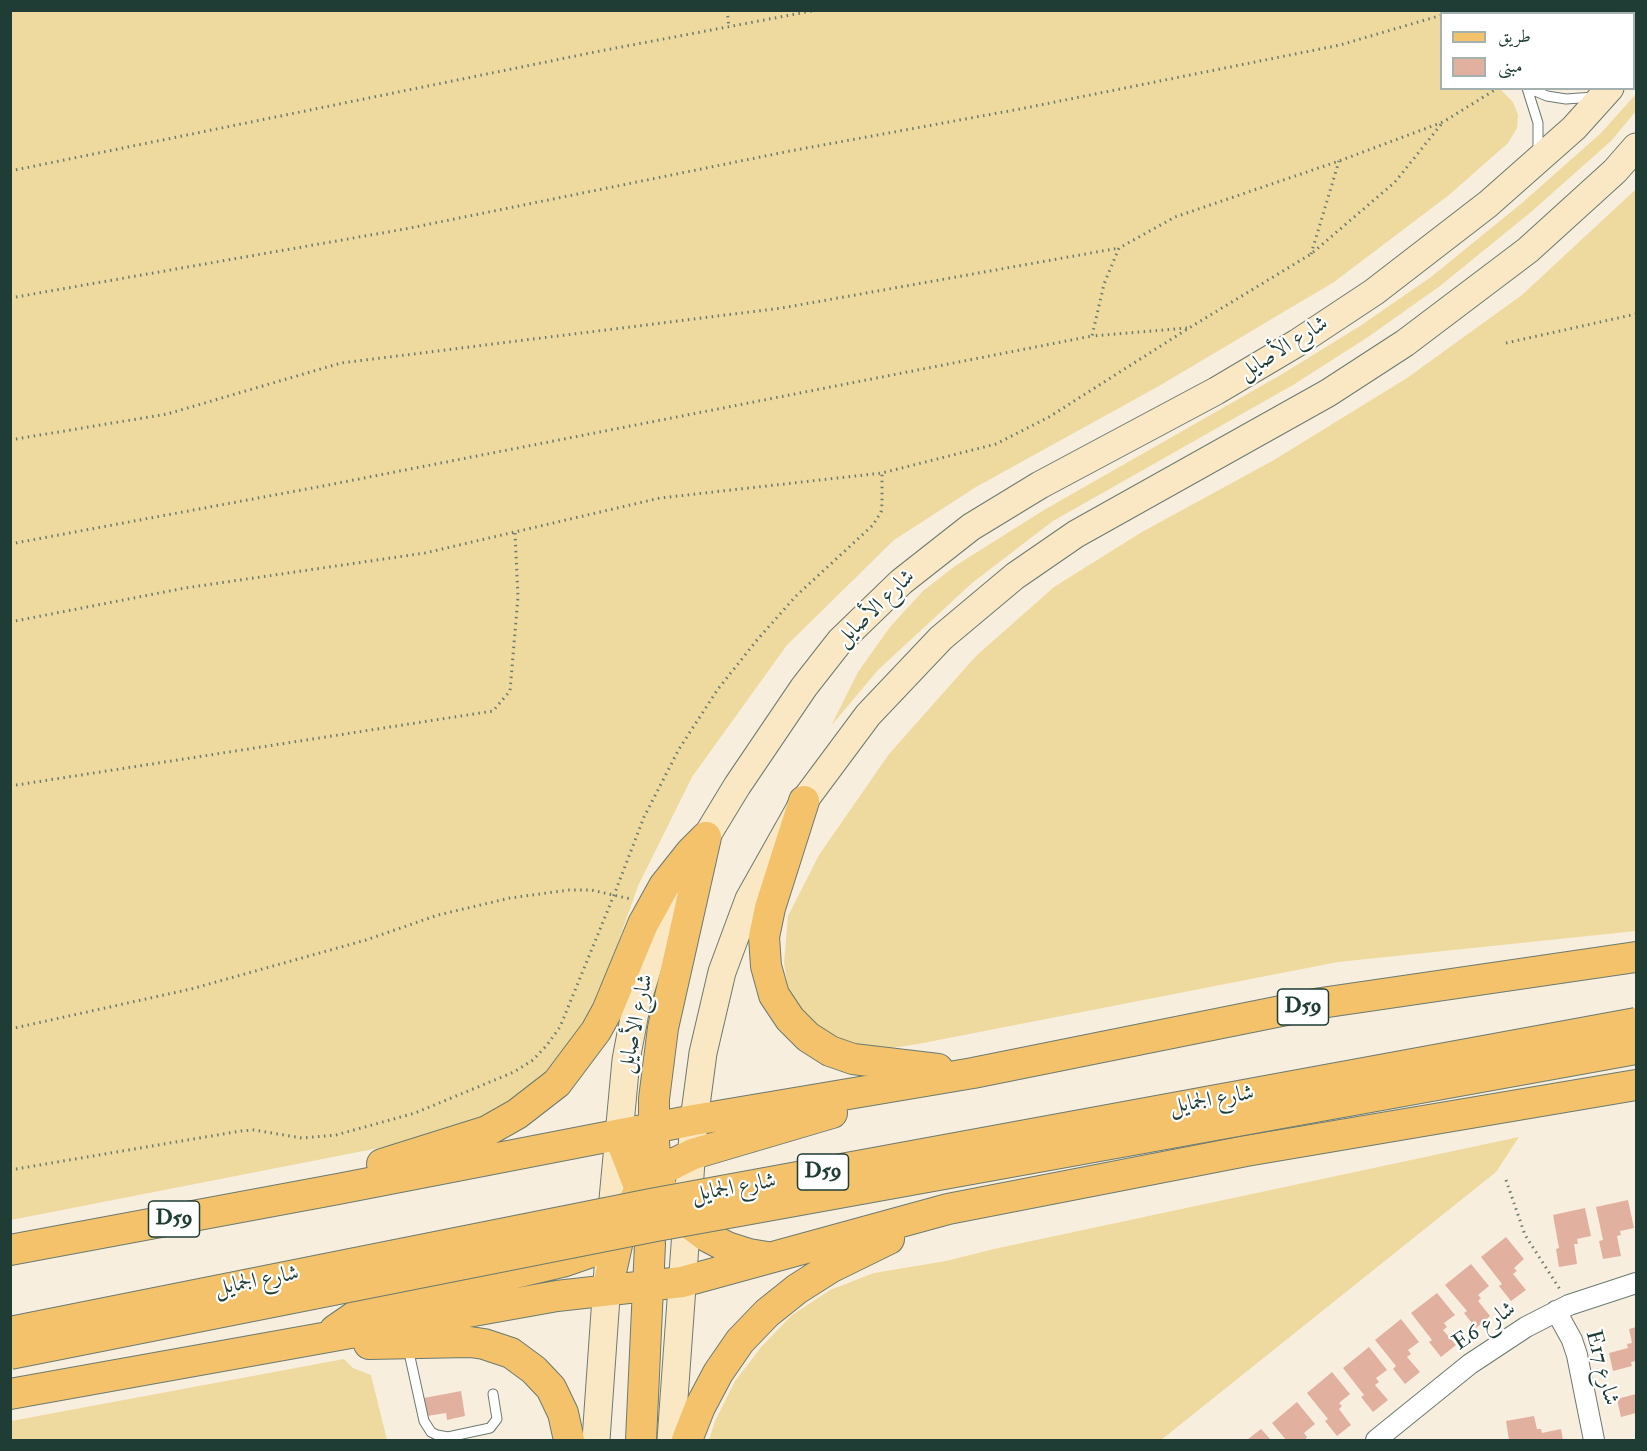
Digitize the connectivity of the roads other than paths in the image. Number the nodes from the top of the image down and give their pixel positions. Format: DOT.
graph roads {
  1 [pos="1528,90"];
  2 [pos="1532,90"];
  3 [pos="1608,92"];
  4 [pos="1636,147"];
  5 [pos="1538,160"];
  6 [pos="804,801"];
  7 [pos="706,837"];
  8 [pos="1636,957"];
  9 [pos="1636,1023"];
  10 [pos="1636,1049"];
  11 [pos="973,1073"];
  12 [pos="1636,1085"];
  13 [pos="694,1120"];
  14 [pos="653,1128"];
  15 [pos="619,1135"];
  16 [pos="663,1180"];
  17 [pos="338,1189"];
  18 [pos="948,1209"];
  19 [pos="687,1222"];
  20 [pos="614,1239"];
  21 [pos="10,1250"];
  22 [pos="772,1257"];
  23 [pos="682,1282"];
  24 [pos="1636,1283"];
  25 [pos="649,1286"];
  26 [pos="607,1290"];
  27 [pos="1563,1308"];
  28 [pos="10,1332"];
  29 [pos="328,1336"];
  30 [pos="407,1343"];
  31 [pos="10,1354"];
  32 [pos="10,1394"];
  33 [pos="493,1394"];
  34 [pos="569,1440"];
  35 [pos="596,1440"];
  36 [pos="641,1440"];
  37 [pos="671,1440"];
  38 [pos="687,1440"];
  39 [pos="1376,1440"];
  40 [pos="1594,1440"];
  1 -- 5 [label="lane"];
  2 -- 3 [label="lane"];
  3 -- 5 [label="main road, شارع الأصايل"];
  4 -- 6 [label="main road"];
  5 -- 7 [label="main road, شارع الأصايل"];
  6 -- 11 [label="main road"];
  6 -- 13 [label="main road"];
  7 -- 14 [label="main road"];
  7 -- 15 [label="main road, شارع الأصايل"];
  7 -- 17 [label="main road"];
  8 -- 11 [label="main road, D59"];
  9 -- 28 [label="main road, شارع الجمايل / D59, bridge"];
  10 -- 31 [label="main road, شارع الجمايل / D59, bridge"];
  11 -- 13 [label="main road, D59"];
  11 -- 16 [label="main road"];
  12 -- 18 [label="main road"];
  13 -- 14 [label="main road, D59"];
  13 -- 16 [label="main road"];
  14 -- 15 [label="main road, D59"];
  14 -- 16 [label="main road"];
  15 -- 16 [label="main road"];
  15 -- 17 [label="main road, D59"];
  15 -- 20 [label="main road, شارع الأصايل"];
  16 -- 19 [label="main road"];
  16 -- 19 [label="main road"];
  16 -- 20 [label="main road"];
  16 -- 25 [label="main road"];
  17 -- 21 [label="main road, D59"];
  18 -- 22 [label="main road"];
  18 -- 38 [label="main road"];
  19 -- 22 [label="main road"];
  19 -- 23 [label="main road"];
  20 -- 26 [label="main road"];
  20 -- 29 [label="main road"];
  22 -- 23 [label="main road"];
  23 -- 25 [label="main road"];
  23 -- 37 [label="main road"];
  24 -- 27 [label="street, E6 شارع"];
  25 -- 26 [label="main road"];
  25 -- 36 [label="main road"];
  26 -- 29 [label="main road"];
  26 -- 35 [label="main road"];
  27 -- 39 [label="street, E6 شارع"];
  27 -- 40 [label="street, E17 شارع"];
  29 -- 30 [label="main road"];
  29 -- 32 [label="main road"];
  30 -- 33 [label="lane"];
  30 -- 34 [label="main road"];
}
